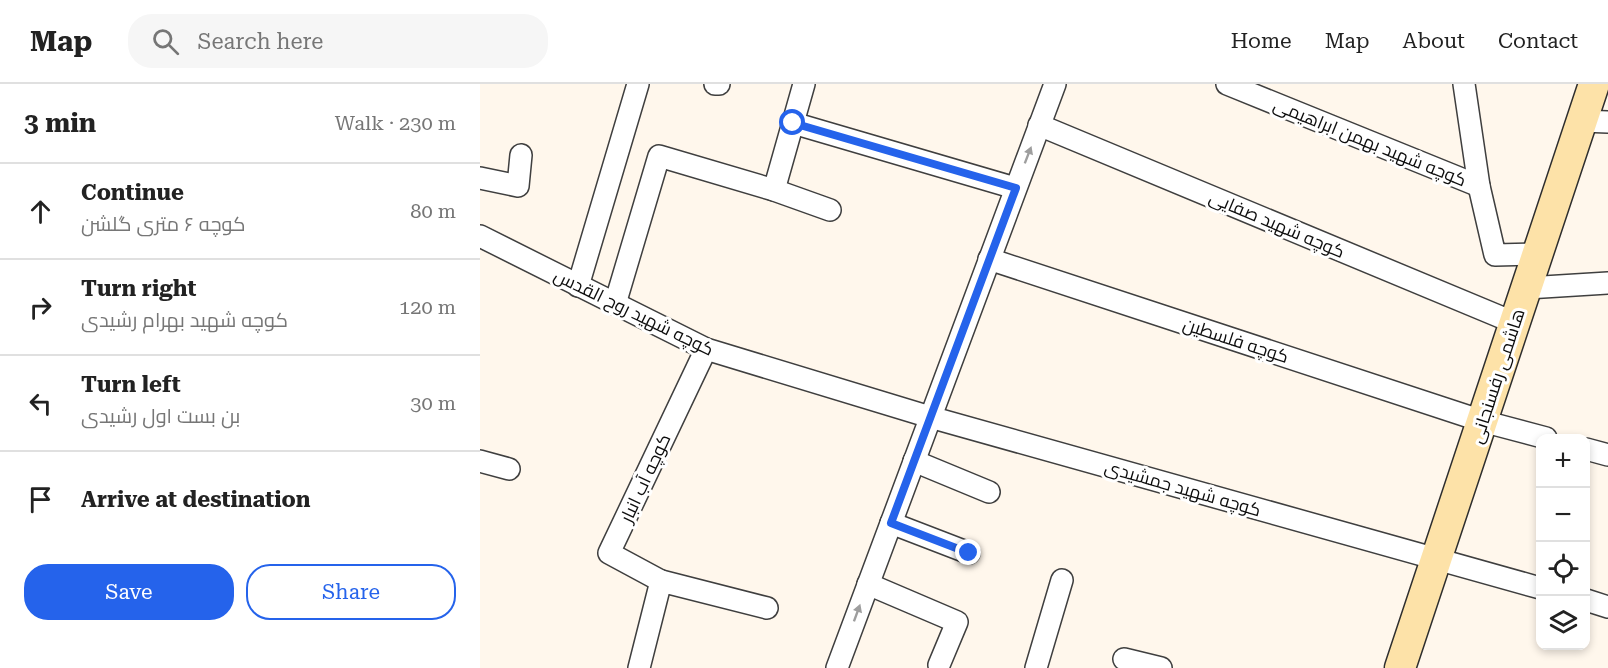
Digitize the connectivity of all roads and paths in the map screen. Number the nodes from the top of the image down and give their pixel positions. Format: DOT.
graph roads {
  1 [pos="638,84"];
  2 [pos="804,84"];
  3 [pos="1054,84"];
  4 [pos="1227,84"];
  5 [pos="1464,84"];
  6 [pos="1594,84"];
  7 [pos="1595,122"];
  8 [pos="793,123"];
  9 [pos="1039,126"];
  10 [pos="521,154"];
  11 [pos="480,178"];
  12 [pos="1479,186"];
  13 [pos="1016,188"];
  14 [pos="774,190"];
  15 [pos="830,210"];
  16 [pos="480,236"];
  17 [pos="1538,254"];
  18 [pos="989,259"];
  19 [pos="1608,283"];
  20 [pos="578,286"];
  21 [pos="1527,288"];
  22 [pos="615,304"];
  23 [pos="1515,323"];
  24 [pos="706,350"];
  25 [pos="930,417"];
  26 [pos="1482,421"];
  27 [pos="1536,435"];
  28 [pos="1590,450"];
  29 [pos="1608,455"];
  30 [pos="480,461"];
  31 [pos="914,461"];
  32 [pos="509,469"];
  33 [pos="989,492"];
  34 [pos="891,523"];
  35 [pos="969,553"];
  36 [pos="1437,558"];
  37 [pos="661,580"];
  38 [pos="1062,580"];
  39 [pos="868,584"];
  40 [pos="1536,587"];
  41 [pos="1590,601"];
  42 [pos="1608,607"];
  43 [pos="767,608"];
  44 [pos="1124,658"];
  45 [pos="939,665"];
  46 [pos="639,668"];
  47 [pos="837,668"];
  48 [pos="1036,668"];
  49 [pos="1161,668"];
  50 [pos="1400,668"];
  1 -- 20 [label="street"];
  2 -- 8 [label="street"];
  3 -- 9 [label="street"];
  4 -- 12 [label="street, کوچه شهید بهمن ابراهیمی"];
  5 -- 12 [label="street"];
  6 -- 7 [label="main road, هاشمی رفسنجانی"];
  7 -- 17 [label="main road, هاشمی رفسنجانی"];
  8 -- 13 [label="street"];
  8 -- 14 [label="street"];
  13 -- 9 [label="street, one-way"];
  9 -- 23 [label="street, کوچه شهید صفایی"];
  10 -- 11 [label="street"];
  12 -- 17 [label="street"];
  13 -- 18 [label="street"];
  14 -- 15 [label="street"];
  14 -- 22 [label="street"];
  16 -- 20 [label="street, کوچه شهید روح القدس"];
  17 -- 21 [label="main road, هاشمی رفسنجانی"];
  18 -- 25 [label="street"];
  18 -- 26 [label="street, کوچه فلسطین"];
  19 -- 21 [label="street"];
  20 -- 22 [label="street, کوچه شهید روح القدس"];
  21 -- 23 [label="main road, هاشمی رفسنجانی"];
  22 -- 24 [label="street, کوچه شهید روح القدس"];
  23 -- 26 [label="main road, هاشمی رفسنجانی"];
  24 -- 25 [label="street, کوچه شهید روح القدس"];
  24 -- 37 [label="street, کوچه آب انبار"];
  25 -- 31 [label="street"];
  25 -- 36 [label="street, کوچه شهید جمشیدی"];
  26 -- 27 [label="street, کوچه فلسطین"];
  26 -- 36 [label="main road, هاشمی رفسنجانی"];
  28 -- 29 [label="street"];
  30 -- 32 [label="street"];
  31 -- 33 [label="street"];
  31 -- 34 [label="street"];
  34 -- 35 [label="street"];
  34 -- 39 [label="street"];
  36 -- 40 [label="street, کوچه شهید جمشیدی"];
  36 -- 50 [label="main road, هاشمی رفسنجانی"];
  37 -- 43 [label="street, کوچه آب انبار"];
  37 -- 46 [label="street"];
  38 -- 48 [label="street"];
  39 -- 45 [label="street"];
  47 -- 39 [label="street, one-way"];
  41 -- 42 [label="street"];
  44 -- 49 [label="street"];
}
